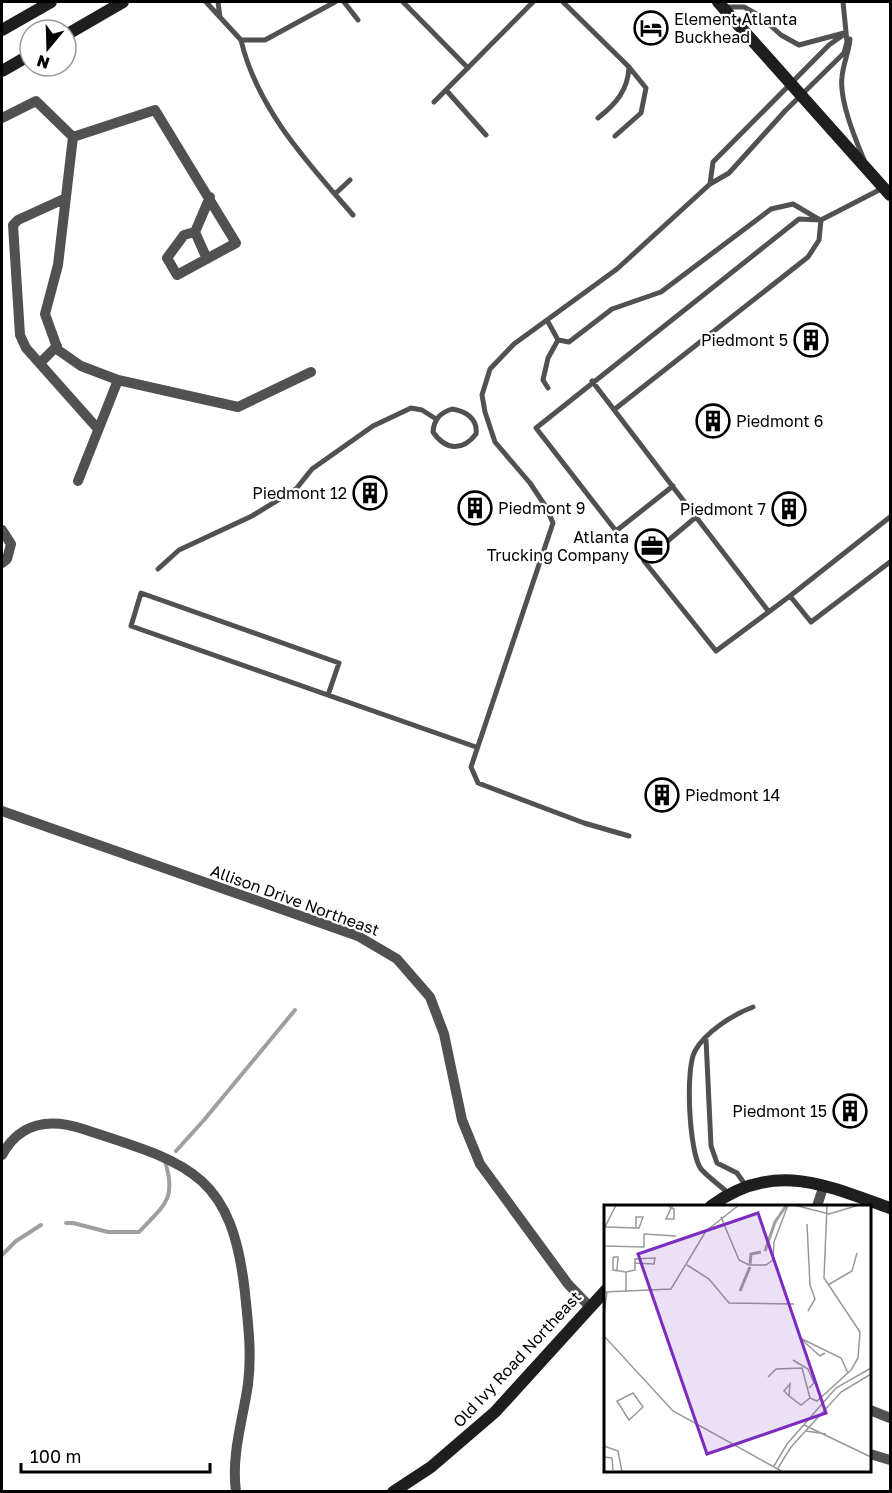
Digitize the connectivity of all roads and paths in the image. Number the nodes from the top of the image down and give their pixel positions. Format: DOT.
graph roads {
  1 [pos="51,2"];
  2 [pos="123,2"];
  3 [pos="206,2"];
  4 [pos="218,2"];
  5 [pos="335,2"];
  6 [pos="344,2"];
  7 [pos="403,2"];
  8 [pos="533,2"];
  9 [pos="563,2"];
  10 [pos="843,2"];
  11 [pos="721,4"];
  12 [pos="220,18"];
  13 [pos="358,20"];
  14 [pos="78,28"];
  15 [pos="2,30"];
  16 [pos="846,33"];
  17 [pos="241,40"];
  18 [pos="18,61"];
  19 [pos="629,66"];
  20 [pos="468,68"];
  21 [pos="2,70"];
  22 [pos="791,82"];
  23 [pos="446,90"];
  24 [pos="802,94"];
  25 [pos="434,102"];
  26 [pos="2,118"];
  27 [pos="598,118"];
  28 [pos="486,135"];
  29 [pos="615,136"];
  30 [pos="73,137"];
  31 [pos="867,168"];
  32 [pos="350,180"];
  33 [pos="710,184"];
  34 [pos="887,191"];
  35 [pos="335,194"];
  36 [pos="210,197"];
  37 [pos="66,198"];
  38 [pos="353,215"];
  39 [pos="821,220"];
  40 [pos="195,232"];
  41 [pos="207,259"];
  42 [pos="547,320"];
  43 [pos="558,340"];
  44 [pos="57,346"];
  45 [pos="40,363"];
  46 [pos="311,372"];
  47 [pos="118,380"];
  48 [pos="592,381"];
  49 [pos="548,388"];
  50 [pos="615,409"];
  51 [pos="486,416"];
  52 [pos="436,419"];
  53 [pos="475,421"];
  54 [pos="98,429"];
  55 [pos="78,481"];
  56 [pos="673,486"];
  57 [pos="696,517"];
  58 [pos="891,517"];
  59 [pos="2,530"];
  60 [pos="891,562"];
  61 [pos="2,563"];
  62 [pos="158,569"];
  63 [pos="790,596"];
  64 [pos="769,612"];
  65 [pos="328,695"];
  66 [pos="476,747"];
  67 [pos="2,811"];
  68 [pos="629,836"];
  69 [pos="753,1007"];
  70 [pos="706,1039"];
  71 [pos="2,1155"];
  72 [pos="824,1185"];
  73 [pos="746,1186"];
  74 [pos="730,1194"];
  75 [pos="713,1205"];
  76 [pos="817,1205"];
  77 [pos="891,1208"];
  78 [pos="604,1292"];
  79 [pos="589,1306"];
  80 [pos="871,1410"];
  81 [pos="891,1418"];
  82 [pos="871,1454"];
  83 [pos="891,1460"];
  84 [pos="236,1491"];
  85 [pos="393,1491"];
  1 -- 15 [label="street"];
  2 -- 14 [label="street"];
  3 -- 12 [label="lane"];
  4 -- 12 [label="lane"];
  5 -- 17 [label="lane"];
  6 -- 13 [label="lane"];
  7 -- 20 [label="lane"];
  8 -- 20 [label="lane"];
  9 -- 19 [label="lane"];
  10 -- 16 [label="lane"];
  11 -- 16 [label="lane"];
  11 -- 22 [label="street"];
  12 -- 17 [label="lane"];
  16 -- 22 [label="lane"];
  16 -- 24 [label="lane"];
  16 -- 31 [label="lane"];
  17 -- 35 [label="lane"];
  18 -- 21 [label="street"];
  19 -- 27 [label="lane"];
  19 -- 29 [label="lane"];
  20 -- 23 [label="lane"];
  22 -- 24 [label="street"];
  22 -- 33 [label="lane"];
  23 -- 25 [label="lane"];
  23 -- 28 [label="lane"];
  24 -- 31 [label="street"];
  24 -- 33 [label="lane"];
  26 -- 30 [label="street"];
  30 -- 36 [label="street"];
  30 -- 37 [label="street"];
  31 -- 34 [label="street"];
  32 -- 35 [label="lane"];
  33 -- 42 [label="lane"];
  34 -- 39 [label="lane"];
  35 -- 38 [label="lane"];
  36 -- 40 [label="street"];
  36 -- 41 [label="street"];
  37 -- 44 [label="street"];
  37 -- 45 [label="street"];
  39 -- 43 [label="lane"];
  39 -- 48 [label="lane"];
  39 -- 50 [label="lane"];
  40 -- 41 [label="street"];
  40 -- 41 [label="street"];
  42 -- 43 [label="lane"];
  42 -- 51 [label="lane"];
  43 -- 49 [label="lane"];
  44 -- 45 [label="street"];
  44 -- 47 [label="street"];
  45 -- 54 [label="street"];
  46 -- 47 [label="street"];
  47 -- 54 [label="street"];
  48 -- 50 [label="lane"];
  48 -- 56 [label="lane"];
  50 -- 56 [label="lane"];
  51 -- 53 [label="lane"];
  51 -- 66 [label="lane"];
  52 -- 53 [label="lane"];
  52 -- 53 [label="lane"];
  52 -- 62 [label="lane"];
  54 -- 55 [label="street"];
  56 -- 57 [label="lane"];
  57 -- 64 [label="lane"];
  57 -- 64 [label="lane"];
  58 -- 63 [label="lane"];
  59 -- 61 [label="street"];
  60 -- 63 [label="lane"];
  63 -- 64 [label="lane"];
  65 -- 65 [label="lane"];
  65 -- 66 [label="lane"];
  66 -- 68 [label="lane"];
  67 -- 79 [label="street, Allison Drive Northeast"];
  69 -- 70 [label="lane"];
  70 -- 73 [label="lane"];
  70 -- 74 [label="lane"];
  71 -- 84 [label="street"];
  72 -- 73 [label="street"];
  72 -- 76 [label="street"];
  72 -- 77 [label="street"];
  73 -- 74 [label="street"];
  74 -- 75 [label="street"];
  78 -- 79 [label="street, Old Ivy Road Northeast"];
  79 -- 85 [label="street, Old Ivy Road Northeast"];
  80 -- 81 [label="street"];
  82 -- 83 [label="street"];
}
